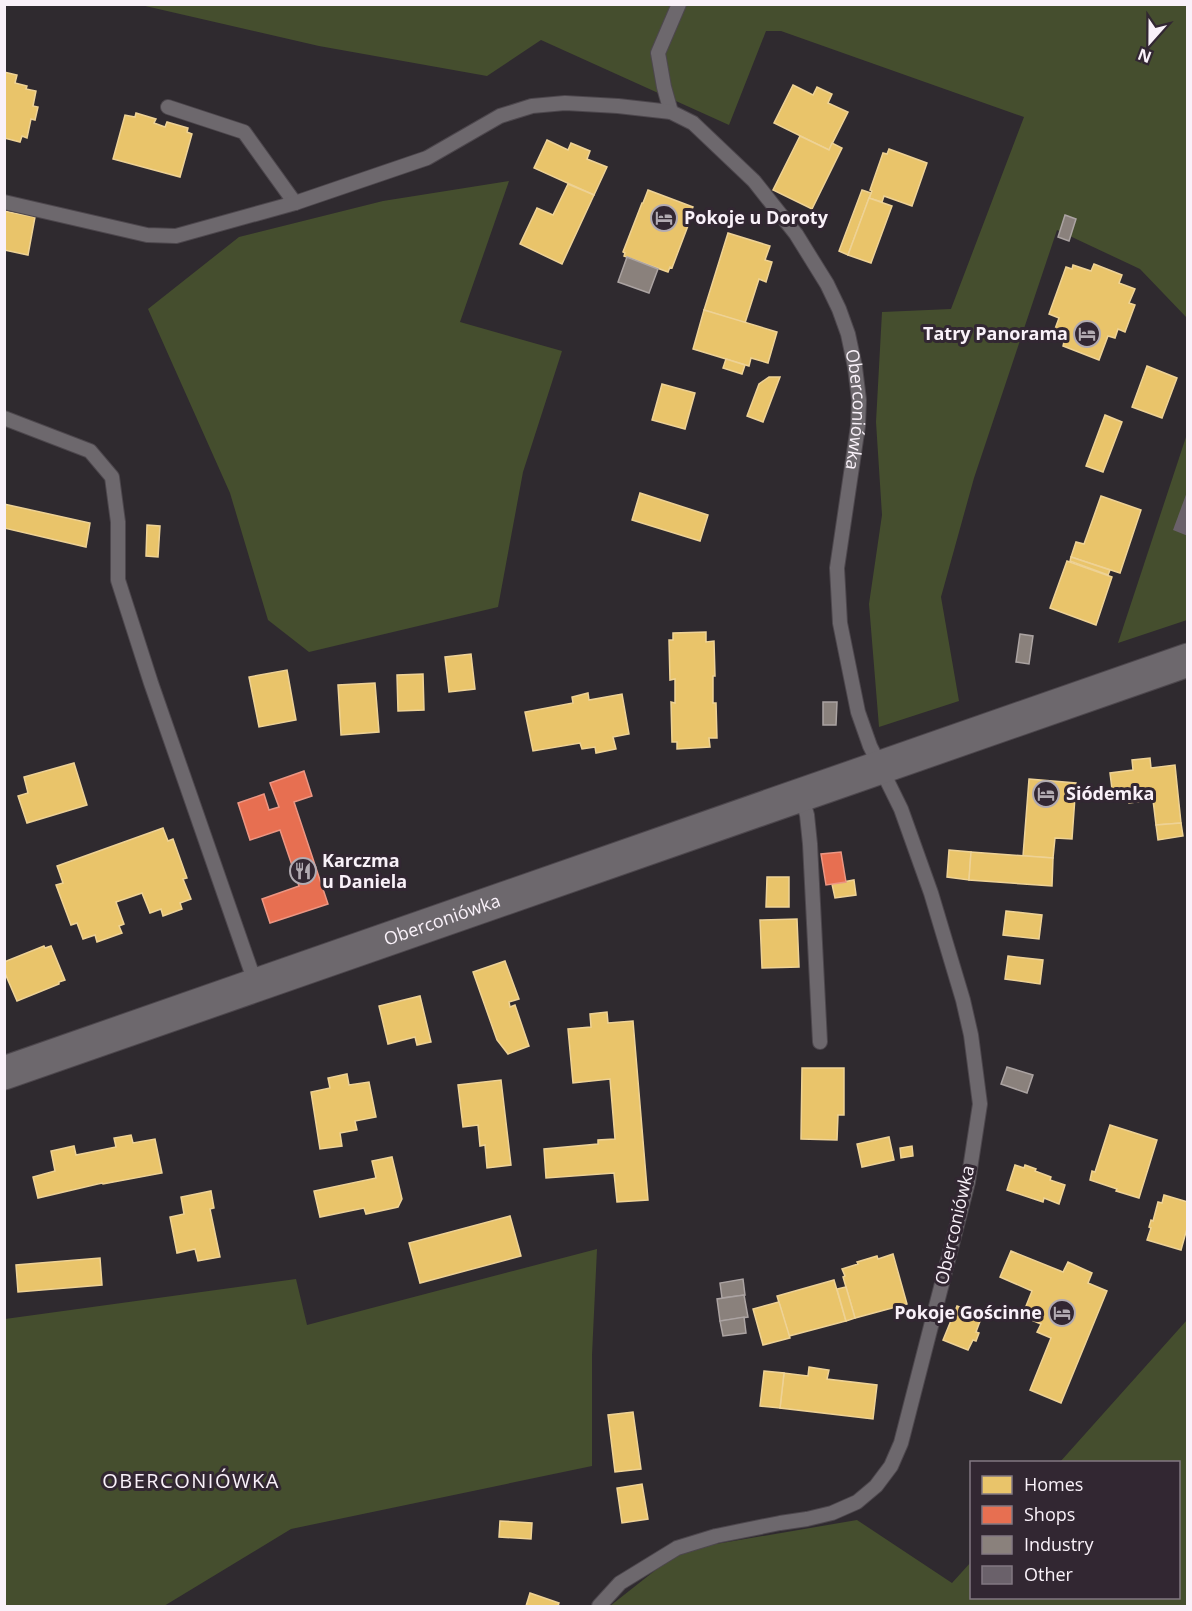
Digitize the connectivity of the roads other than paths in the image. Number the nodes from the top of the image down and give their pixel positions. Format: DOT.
graph roads {
  1 [pos="679,4"];
  2 [pos="168,107"];
  3 [pos="671,112"];
  4 [pos="4,202"];
  5 [pos="294,204"];
  6 [pos="4,418"];
  7 [pos="1188,660"];
  8 [pos="880,768"];
  9 [pos="801,795"];
  10 [pos="256,985"];
  11 [pos="820,1042"];
  12 [pos="4,1073"];
  13 [pos="599,1606"];
  1 -- 3 [label="lane"];
  2 -- 5 [label="lane"];
  3 -- 5 [label="lane"];
  3 -- 8 [label="lane, Oberconiówka"];
  4 -- 5 [label="lane"];
  6 -- 10 [label="lane"];
  7 -- 8 [label="street, Oberconiówka"];
  8 -- 9 [label="street, Oberconiówka"];
  8 -- 13 [label="lane, Oberconiówka"];
  9 -- 10 [label="street, Oberconiówka"];
  9 -- 11 [label="lane"];
  10 -- 12 [label="street, Oberconiówka"];
}
